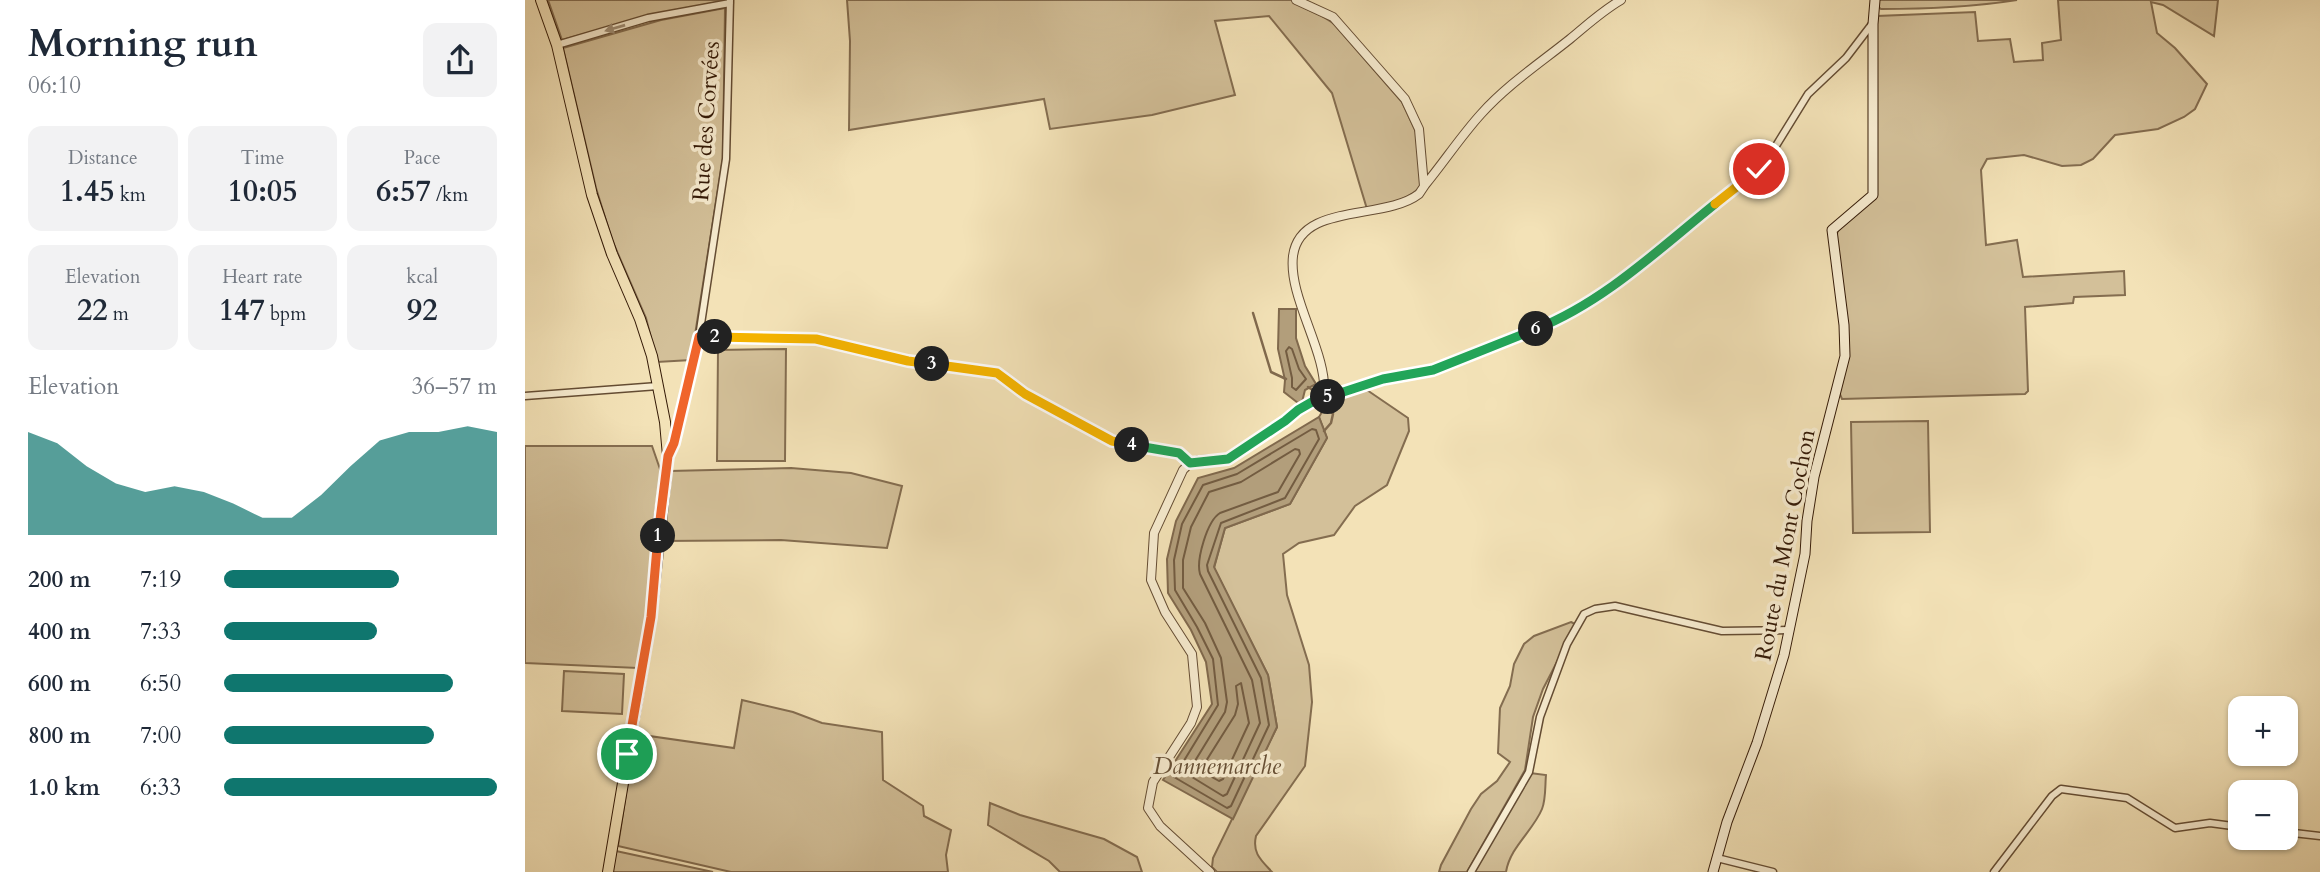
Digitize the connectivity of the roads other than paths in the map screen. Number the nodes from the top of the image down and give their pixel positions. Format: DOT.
graph roads {
  1 [pos="541,0"];
  2 [pos="1296,0"];
  3 [pos="1621,0"];
  4 [pos="1875,0"];
  5 [pos="730,1"];
  6 [pos="1873,24"];
  7 [pos="557,44"];
  8 [pos="1424,186"];
  9 [pos="699,337"];
  10 [pos="658,386"];
  11 [pos="1324,395"];
  12 [pos="525,396"];
  13 [pos="665,422"];
  14 [pos="679,422"];
  15 [pos="668,456"];
  16 [pos="1190,463"];
  17 [pos="1789,629"];
  18 [pos="2228,825"];
  19 [pos="2298,833"];
  20 [pos="2320,836"];
  21 [pos="1717,858"];
  22 [pos="608,872"];
  23 [pos="1210,872"];
  24 [pos="1471,872"];
  25 [pos="1713,872"];
  26 [pos="1773,872"];
  27 [pos="1994,872"];
  1 -- 7 [label="main road"];
  2 -- 8 [label="street"];
  3 -- 8 [label="street"];
  4 -- 6 [label="main road"];
  5 -- 7 [label="street, Rue des Corvées, one-way"];
  5 -- 9 [label="street, Rue des Corvées"];
  6 -- 11 [label="street"];
  6 -- 17 [label="main road, Route du Mont Cochon"];
  7 -- 10 [label="main road"];
  8 -- 11 [label="street"];
  9 -- 14 [label="street, Rue des Corvées"];
  9 -- 16 [label="street"];
  10 -- 12 [label="street"];
  10 -- 13 [label="main road"];
  11 -- 16 [label="street"];
  13 -- 14 [label="street"];
  13 -- 15 [label="main road"];
  14 -- 15 [label="street, Rue des Corvées"];
  15 -- 22 [label="main road"];
  16 -- 23 [label="street"];
  17 -- 21 [label="main road, Route du Mont Cochon"];
  17 -- 24 [label="street"];
  18 -- 27 [label="street"];
  19 -- 20 [label="street"];
  21 -- 25 [label="main road, Route du Mont Cochon"];
  21 -- 26 [label="street"];
}
